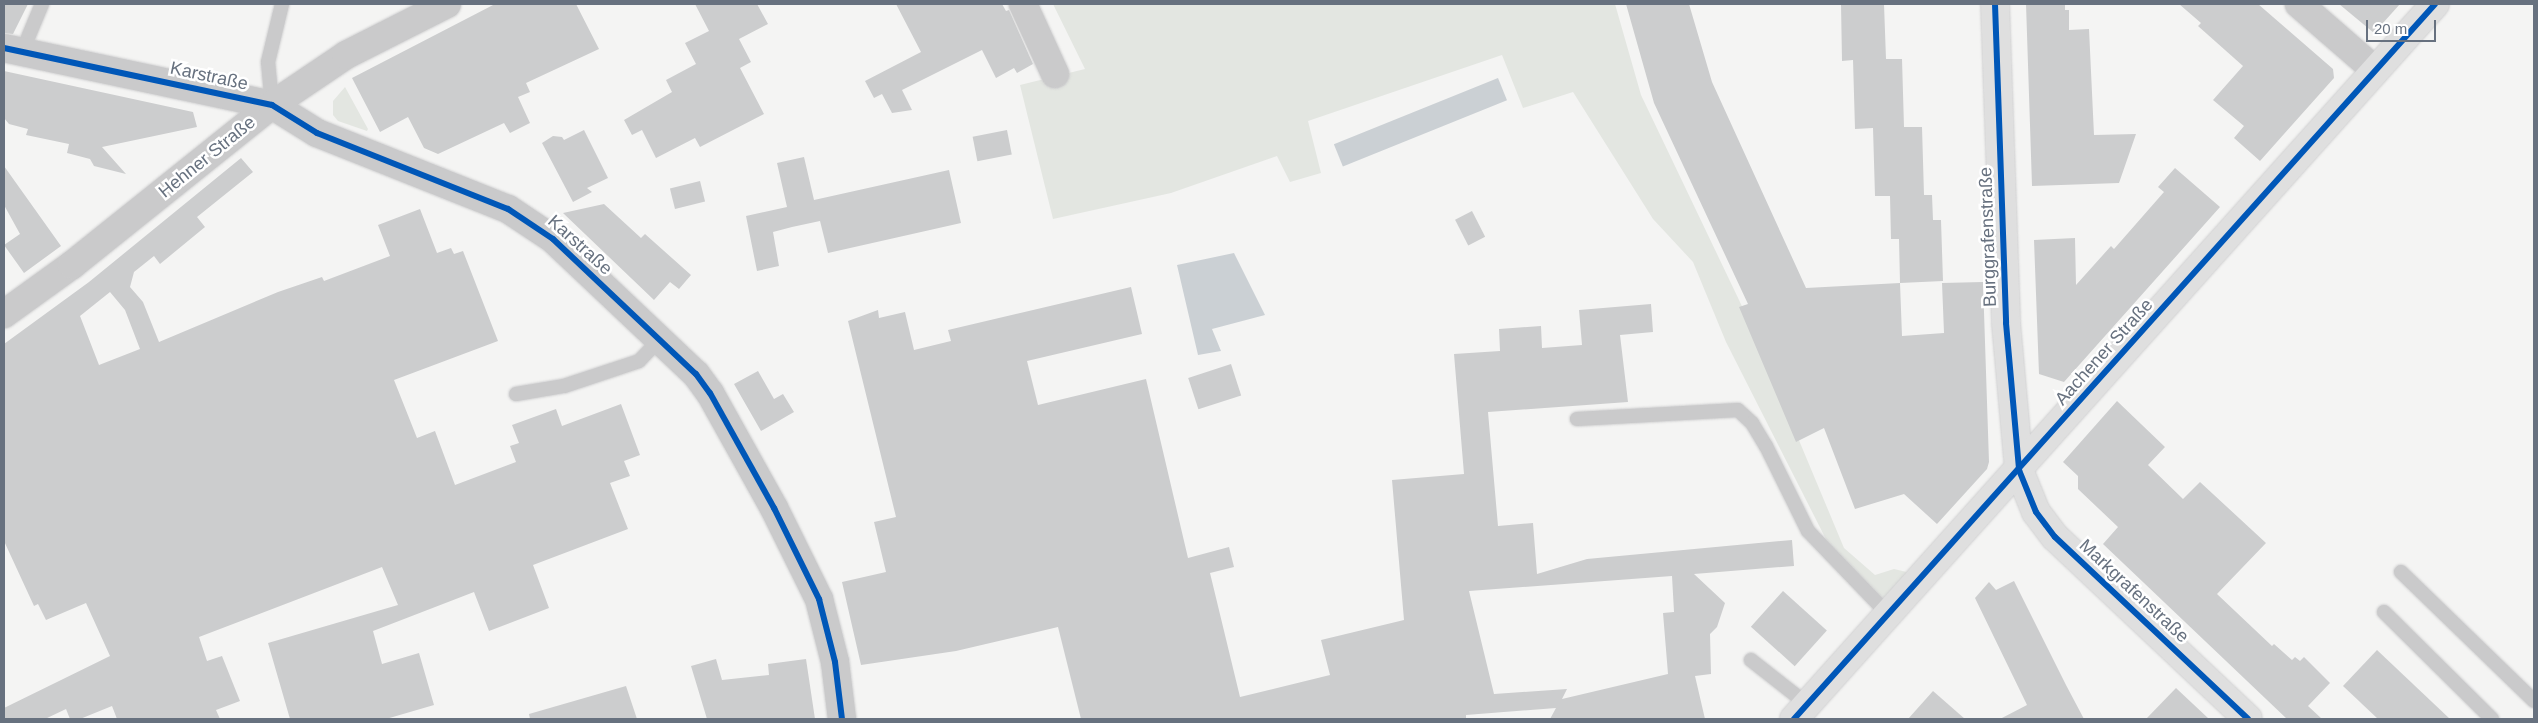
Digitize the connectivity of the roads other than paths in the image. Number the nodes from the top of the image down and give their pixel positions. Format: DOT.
graph roads {
  1 [pos="42,4"];
  2 [pos="282,4"];
  3 [pos="447,4"];
  4 [pos="1023,4"];
  5 [pos="1996,4"];
  6 [pos="2299,4"];
  7 [pos="2435,4"];
  8 [pos="13,50"];
  9 [pos="2375,70"];
  10 [pos="1055,74"];
  11 [pos="272,105"];
  12 [pos="4,314"];
  13 [pos="660,339"];
  14 [pos="516,394"];
  15 [pos="1577,419"];
  16 [pos="2019,470"];
  17 [pos="2401,572"];
  18 [pos="2384,612"];
  19 [pos="1888,614"];
  20 [pos="1751,660"];
  21 [pos="2534,701"];
  22 [pos="1801,712"];
  23 [pos="842,719"];
  24 [pos="2248,719"];
  25 [pos="2492,719"];
  1 -- 8 [label="lane"];
  2 -- 11 [label="lane, Karstraße"];
  3 -- 11 [label="street, Hehner Straße"];
  4 -- 10 [label="street"];
  5 -- 16 [label="main road, Burggrafenstraße"];
  6 -- 9 [label="street"];
  7 -- 9 [label="main road, Aachener Straße"];
  8 -- 11 [label="street, Karstraße"];
  9 -- 16 [label="main road, Aachener Straße"];
  11 -- 12 [label="street, Hehner Straße"];
  11 -- 13 [label="street, Karstraße"];
  13 -- 14 [label="lane"];
  13 -- 23 [label="street, Karstraße"];
  15 -- 19 [label="lane"];
  16 -- 19 [label="main road, Aachener Straße"];
  16 -- 24 [label="main road, Markgrafenstraße"];
  17 -- 21 [label="lane"];
  18 -- 25 [label="lane"];
  19 -- 22 [label="main road, Aachener Straße"];
  20 -- 22 [label="lane"];
}
